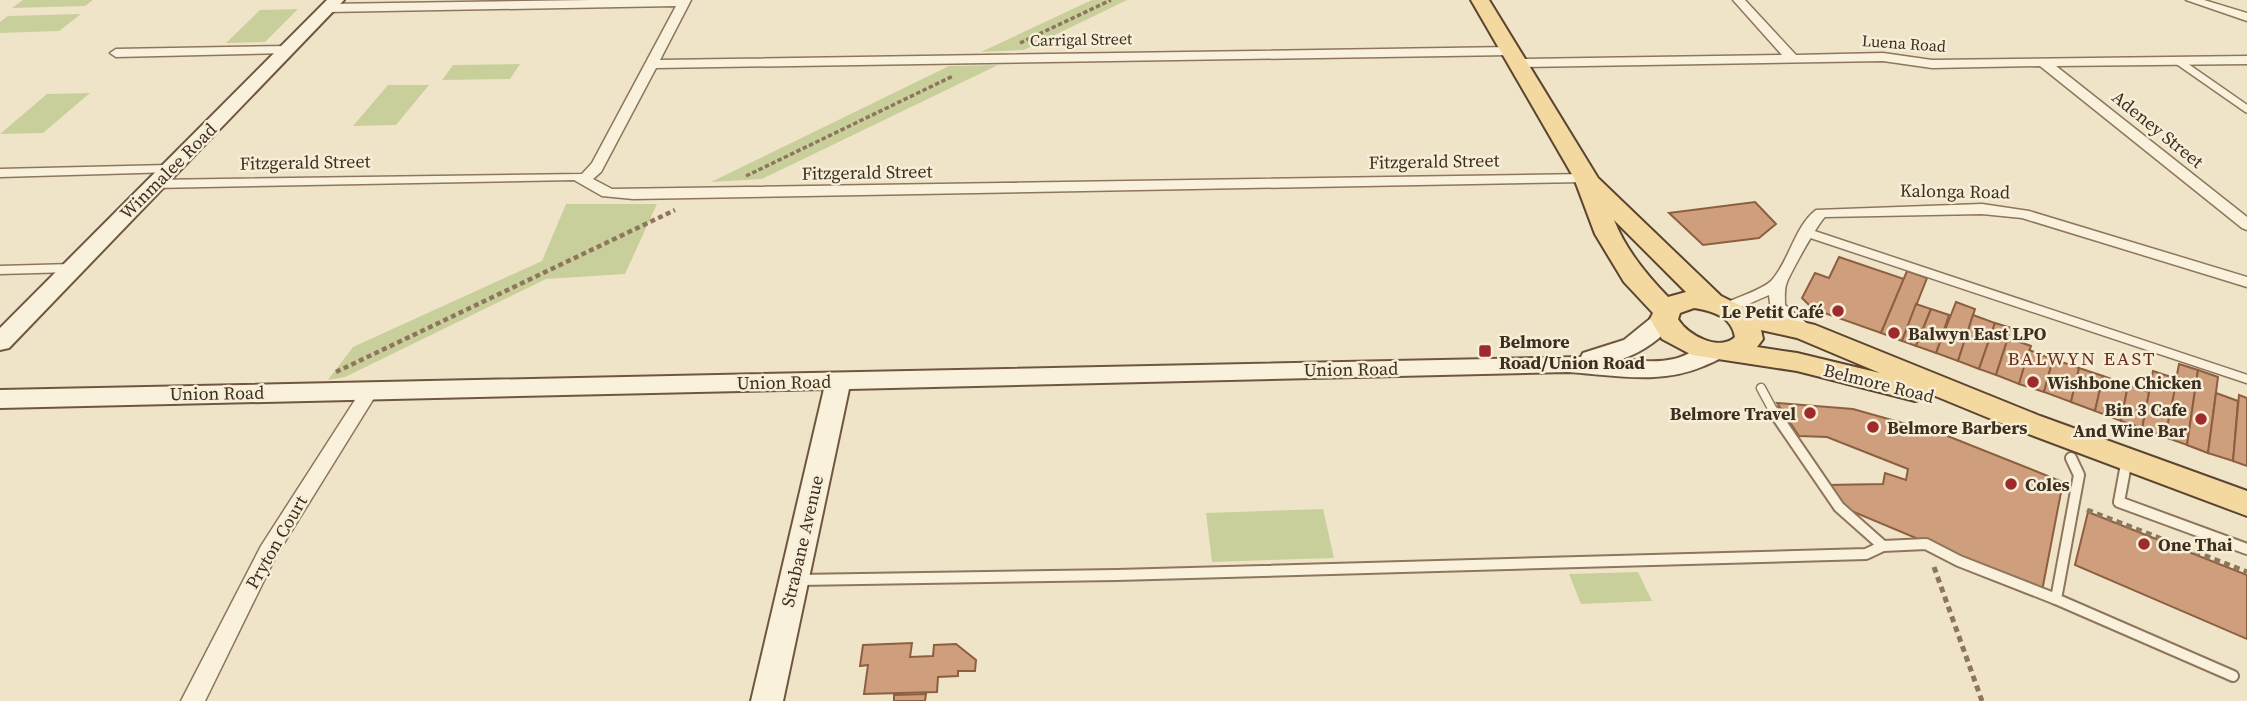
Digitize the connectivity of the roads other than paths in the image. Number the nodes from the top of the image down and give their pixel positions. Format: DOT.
graph roads {
  1 [pos="1480,0"];
  2 [pos="1739,0"];
  3 [pos="2192,0"];
  4 [pos="685,1"];
  5 [pos="332,4"];
  6 [pos="2247,17"];
  7 [pos="287,50"];
  8 [pos="116,53"];
  9 [pos="1514,57"];
  10 [pos="1793,59"];
  11 [pos="2247,60"];
  12 [pos="2178,61"];
  13 [pos="2044,63"];
  14 [pos="651,64"];
  15 [pos="2247,109"];
  16 [pos="0,173"];
  17 [pos="162,177"];
  18 [pos="585,178"];
  19 [pos="1586,178"];
  20 [pos="2247,225"];
  21 [pos="1808,233"];
  22 [pos="72,268"];
  23 [pos="0,270"];
  24 [pos="2247,282"];
  25 [pos="1777,285"];
  26 [pos="1726,309"];
  27 [pos="1665,315"];
  28 [pos="1805,331"];
  29 [pos="0,342"];
  30 [pos="1720,352"];
  31 [pos="1568,364"];
  32 [pos="2247,379"];
  33 [pos="838,382"];
  34 [pos="1761,388"];
  35 [pos="370,390"];
  36 [pos="0,399"];
  37 [pos="2029,423"];
  38 [pos="2071,458"];
  39 [pos="2127,459"];
  40 [pos="2247,504"];
  41 [pos="1883,546"];
  42 [pos="2247,549"];
  43 [pos="793,580"];
  44 [pos="2056,599"];
  45 [pos="2233,676"];
  46 [pos="193,701"];
  47 [pos="766,701"];
  1 -- 9 [label="main road, Belmore Road"];
  2 -- 10 [label="street"];
  3 -- 6 [label="street"];
  4 -- 5 [label="street"];
  4 -- 14 [label="street"];
  5 -- 7 [label="main road, Winmalee Road"];
  7 -- 8 [label="street"];
  7 -- 17 [label="main road, Winmalee Road"];
  9 -- 10 [label="street, Luena Road"];
  9 -- 14 [label="street, Carrigal Street"];
  9 -- 19 [label="main road, Belmore Road"];
  10 -- 13 [label="street, Luena Road"];
  11 -- 12 [label="street, Luena Road"];
  12 -- 13 [label="street, Luena Road"];
  12 -- 15 [label="lane"];
  13 -- 20 [label="street, Adeney Street"];
  14 -- 18 [label="street"];
  16 -- 17 [label="street, Fitzgerald Street"];
  17 -- 18 [label="street, Fitzgerald Street"];
  17 -- 22 [label="main road, Winmalee Road"];
  18 -- 19 [label="street, Fitzgerald Street"];
  19 -- 26 [label="main road, Belmore Road"];
  19 -- 27 [label="main road, Belmore Road"];
  21 -- 24 [label="street, Kalonga Road"];
  21 -- 25 [label="street, Kalonga Road"];
  21 -- 32 [label="lane"];
  22 -- 23 [label="lane"];
  22 -- 29 [label="main road, Winmalee Road"];
  25 -- 26 [label="street"];
  25 -- 28 [label="street"];
  26 -- 27 [label="main road, Belmore Road"];
  26 -- 28 [label="main road, Belmore Road"];
  26 -- 30 [label="main road"];
  27 -- 30 [label="main road, Belmore Road"];
  27 -- 31 [label="main road, Union Road"];
  28 -- 37 [label="main road, Belmore Road"];
  30 -- 31 [label="main road, Union Road"];
  30 -- 37 [label="main road, Belmore Road"];
  31 -- 33 [label="main road, Union Road"];
  33 -- 35 [label="main road, Union Road"];
  33 -- 43 [label="main road, Strabane Avenue"];
  34 -- 41 [label="lane"];
  35 -- 36 [label="main road, Union Road"];
  35 -- 46 [label="street, Pryton Court"];
  37 -- 39 [label="main road, Belmore Road"];
  38 -- 44 [label="lane"];
  39 -- 40 [label="main road, Belmore Road"];
  39 -- 42 [label="lane"];
  41 -- 43 [label="lane"];
  41 -- 44 [label="lane"];
  43 -- 47 [label="main road, Strabane Avenue"];
  44 -- 45 [label="lane"];
}
